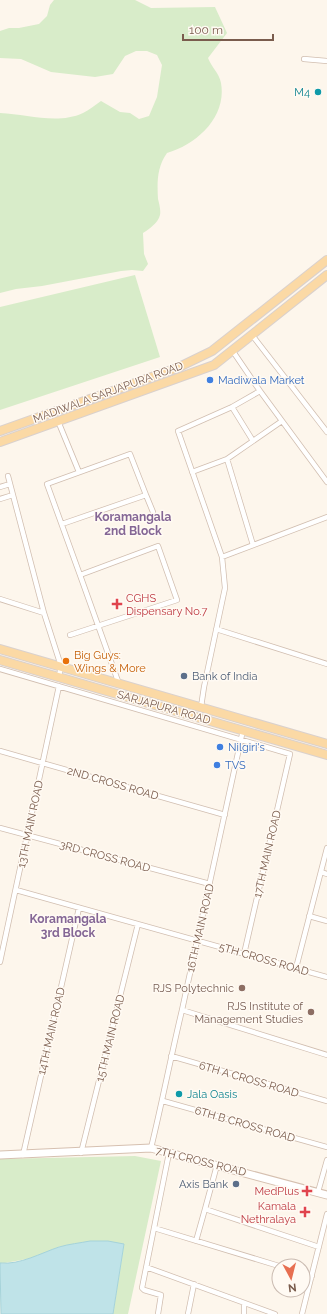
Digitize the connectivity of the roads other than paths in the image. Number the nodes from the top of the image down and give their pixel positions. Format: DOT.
graph roads {
  1 [pos="304,59"];
  2 [pos="327,61"];
  3 [pos="327,260"];
  4 [pos="327,275"];
  5 [pos="252,335"];
  6 [pos="232,350"];
  7 [pos="112,391"];
  8 [pos="260,391"];
  9 [pos="116,400"];
  10 [pos="232,407"];
  11 [pos="58,421"];
  12 [pos="282,421"];
  13 [pos="0,431"];
  14 [pos="327,432"];
  15 [pos="253,441"];
  16 [pos="0,442"];
  17 [pos="227,459"];
  18 [pos="79,472"];
  19 [pos="192,472"];
  20 [pos="8,476"];
  21 [pos="327,482"];
  22 [pos="10,484"];
  23 [pos="0,487"];
  24 [pos="13,495"];
  25 [pos="146,495"];
  26 [pos="0,499"];
  27 [pos="153,512"];
  28 [pos="327,517"];
  29 [pos="62,524"];
  30 [pos="253,545"];
  31 [pos="222,557"];
  32 [pos="80,575"];
  33 [pos="0,598"];
  34 [pos="44,613"];
  35 [pos="99,626"];
  36 [pos="216,628"];
  37 [pos="70,636"];
  38 [pos="0,649"];
  39 [pos="0,660"];
  40 [pos="327,664"];
  41 [pos="61,666"];
  42 [pos="0,669"];
  43 [pos="58,676"];
  44 [pos="119,684"];
  45 [pos="59,686"];
  46 [pos="201,707"];
  47 [pos="243,730"];
  48 [pos="242,740"];
  49 [pos="327,744"];
  50 [pos="0,751"];
  51 [pos="290,754"];
  52 [pos="327,755"];
  53 [pos="43,763"];
  54 [pos="226,815"];
  55 [pos="0,828"];
  56 [pos="28,835"];
  57 [pos="327,848"];
  58 [pos="321,872"];
  59 [pos="327,874"];
  60 [pos="210,884"];
  61 [pos="16,890"];
  62 [pos="79,908"];
  63 [pos="310,916"];
  64 [pos="327,921"];
  65 [pos="138,924"];
  66 [pos="197,941"];
  67 [pos="244,954"];
  68 [pos="0,962"];
  69 [pos="296,968"];
  70 [pos="327,977"];
  71 [pos="182,1010"];
  72 [pos="327,1055"];
  73 [pos="171,1056"];
  74 [pos="163,1100"];
  75 [pos="327,1101"];
  76 [pos="327,1147"];
  77 [pos="150,1148"];
  78 [pos="81,1153"];
  79 [pos="169,1153"];
  80 [pos="0,1155"];
  81 [pos="23,1155"];
  82 [pos="327,1160"];
  83 [pos="217,1165"];
  84 [pos="318,1192"];
  85 [pos="327,1195"];
  86 [pos="205,1209"];
  87 [pos="327,1214"];
  88 [pos="326,1225"];
  89 [pos="154,1228"];
  90 [pos="196,1241"];
  91 [pos="319,1247"];
  92 [pos="271,1264"];
  93 [pos="146,1267"];
  94 [pos="312,1276"];
  95 [pos="194,1284"];
  96 [pos="244,1303"];
  97 [pos="158,1314"];
  98 [pos="188,1314"];
  99 [pos="244,1314"];
  100 [pos="275,1314"];
  101 [pos="302,1314"];
  1 -- 2 [label="street"];
  3 -- 7 [label="main road, MADIWALA SARJAPURA ROAD"];
  4 -- 5 [label="main road, MADIWALA SARJAPURA ROAD"];
  5 -- 6 [label="main road, MADIWALA SARJAPURA ROAD"];
  5 -- 14 [label="street"];
  6 -- 8 [label="street"];
  6 -- 9 [label="main road, MADIWALA SARJAPURA ROAD"];
  7 -- 9 [label="main road"];
  7 -- 13 [label="main road, MADIWALA SARJAPURA ROAD"];
  8 -- 10 [label="street"];
  8 -- 12 [label="street"];
  9 -- 11 [label="main road, MADIWALA SARJAPURA ROAD"];
  10 -- 15 [label="street"];
  10 -- 19 [label="street"];
  11 -- 16 [label="main road, MADIWALA SARJAPURA ROAD"];
  11 -- 18 [label="street"];
  12 -- 15 [label="street"];
  12 -- 21 [label="street"];
  15 -- 17 [label="street"];
  17 -- 19 [label="street"];
  17 -- 30 [label="street"];
  18 -- 25 [label="street"];
  18 -- 29 [label="street"];
  19 -- 31 [label="street"];
  20 -- 22 [label="street"];
  22 -- 23 [label="street"];
  22 -- 24 [label="street"];
  24 -- 26 [label="street"];
  24 -- 34 [label="street"];
  25 -- 27 [label="street"];
  25 -- 29 [label="street"];
  28 -- 30 [label="street"];
  29 -- 32 [label="street"];
  30 -- 31 [label="street"];
  31 -- 36 [label="street"];
  32 -- 35 [label="street"];
  32 -- 35 [label="street"];
  33 -- 34 [label="street"];
  34 -- 41 [label="street"];
  35 -- 37 [label="street"];
  35 -- 44 [label="street"];
  36 -- 40 [label="street"];
  36 -- 46 [label="street"];
  38 -- 41 [label="main road, SARJAPURA ROAD"];
  39 -- 43 [label="main road, SARJAPURA ROAD"];
  41 -- 43 [label="street"];
  41 -- 44 [label="main road, SARJAPURA ROAD"];
  42 -- 45 [label="street, SARJAPURA ROAD"];
  43 -- 47 [label="main road, SARJAPURA ROAD"];
  44 -- 46 [label="main road, SARJAPURA ROAD"];
  45 -- 48 [label="street, SARJAPURA ROAD"];
  45 -- 53 [label="street, 13TH MAIN ROAD"];
  46 -- 49 [label="main road, SARJAPURA ROAD"];
  47 -- 48 [label="street, 16TH MAIN ROAD"];
  47 -- 52 [label="main road, SARJAPURA ROAD"];
  48 -- 51 [label="street, SARJAPURA ROAD"];
  48 -- 54 [label="street, 16TH MAIN ROAD"];
  50 -- 53 [label="street, 2ND CROSS ROAD"];
  51 -- 67 [label="street, 17TH MAIN ROAD"];
  53 -- 54 [label="street, 2ND CROSS ROAD"];
  53 -- 56 [label="street, 13TH MAIN ROAD"];
  54 -- 60 [label="street, 16TH MAIN ROAD"];
  55 -- 56 [label="street, 3RD CROSS ROAD"];
  56 -- 60 [label="street, 3RD CROSS ROAD"];
  56 -- 61 [label="street, 13TH MAIN ROAD"];
  57 -- 58 [label="street"];
  58 -- 59 [label="street"];
  58 -- 63 [label="street"];
  60 -- 66 [label="street, 16TH MAIN ROAD"];
  61 -- 62 [label="street, 5TH CROSS ROAD"];
  61 -- 68 [label="street, 13TH MAIN ROAD"];
  62 -- 65 [label="street, 5TH CROSS ROAD"];
  62 -- 81 [label="street, 14TH MAIN ROAD"];
  63 -- 64 [label="street"];
  63 -- 69 [label="street"];
  65 -- 66 [label="street, 5TH CROSS ROAD"];
  65 -- 78 [label="street, 15TH MAIN ROAD"];
  66 -- 67 [label="street, 5TH CROSS ROAD"];
  66 -- 71 [label="street, 16TH MAIN ROAD"];
  67 -- 69 [label="street, 5TH CROSS ROAD"];
  69 -- 70 [label="street, 5TH CROSS ROAD"];
  71 -- 72 [label="street"];
  71 -- 73 [label="street, 16TH MAIN ROAD"];
  73 -- 74 [label="street, 16TH MAIN ROAD"];
  73 -- 75 [label="street, 6TH A CROSS ROAD"];
  74 -- 76 [label="street, 6TH B CROSS ROAD"];
  74 -- 77 [label="street, 16TH MAIN ROAD"];
  77 -- 78 [label="street, 7TH CROSS ROAD"];
  77 -- 79 [label="street, 7TH CROSS ROAD"];
  78 -- 81 [label="street, 7TH CROSS ROAD"];
  79 -- 83 [label="street, 7TH CROSS ROAD"];
  79 -- 89 [label="street"];
  80 -- 81 [label="street, 7TH CROSS ROAD"];
  82 -- 84 [label="street"];
  83 -- 84 [label="street, 7TH CROSS ROAD"];
  83 -- 86 [label="street"];
  84 -- 85 [label="street, 7TH CROSS ROAD"];
  86 -- 90 [label="street"];
  86 -- 91 [label="street"];
  87 -- 88 [label="street"];
  88 -- 91 [label="street"];
  89 -- 90 [label="street"];
  89 -- 93 [label="street"];
  90 -- 92 [label="street"];
  91 -- 94 [label="street"];
  93 -- 95 [label="street"];
  93 -- 97 [label="street"];
  94 -- 101 [label="street"];
  95 -- 96 [label="street"];
  95 -- 98 [label="street"];
  96 -- 99 [label="street"];
  96 -- 100 [label="street"];
}
